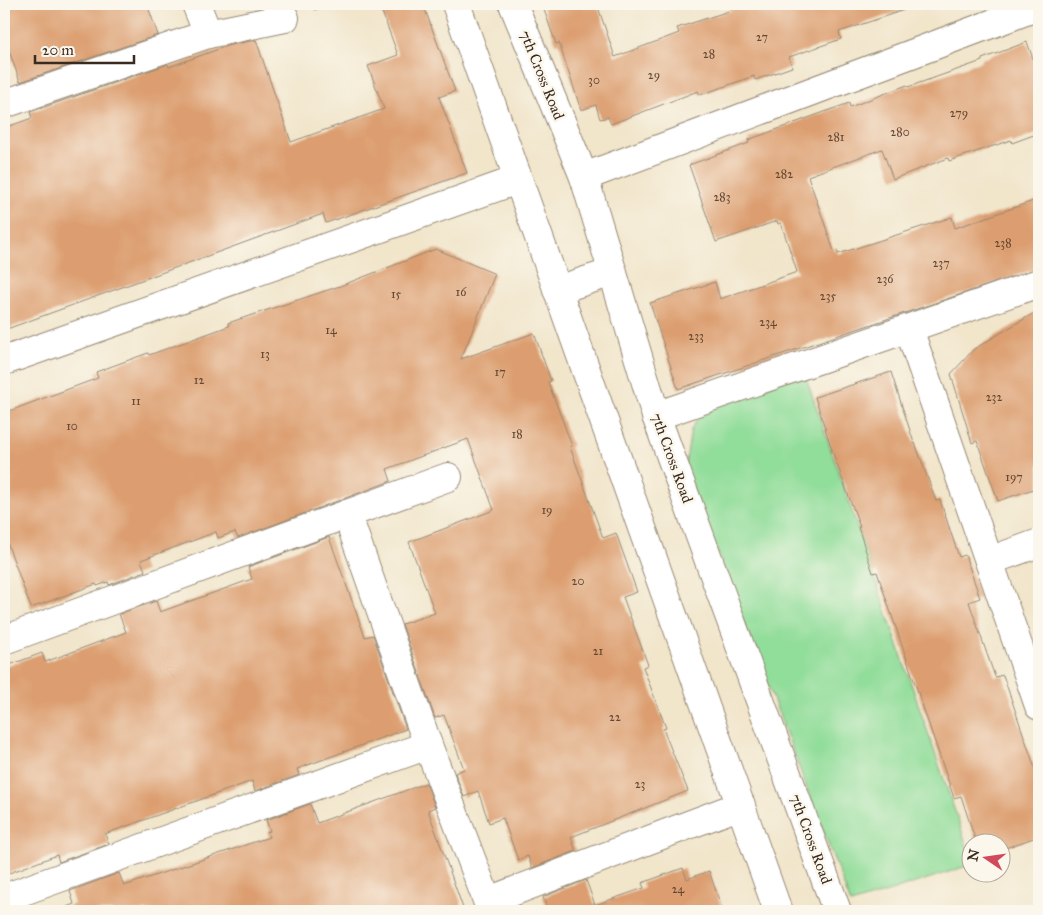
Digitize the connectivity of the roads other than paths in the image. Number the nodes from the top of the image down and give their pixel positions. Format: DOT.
graph roads {
  1 [pos="196,4"];
  2 [pos="456,4"];
  3 [pos="513,4"];
  4 [pos="1039,6"];
  5 [pos="285,18"];
  6 [pos="208,34"];
  7 [pos="4,104"];
  8 [pos="584,176"];
  9 [pos="517,180"];
  10 [pos="612,272"];
  11 [pos="1039,283"];
  12 [pos="557,290"];
  13 [pos="909,330"];
  14 [pos="4,361"];
  15 [pos="656,416"];
  16 [pos="448,478"];
  17 [pos="347,514"];
  18 [pos="1039,543"];
  19 [pos="989,561"];
  20 [pos="4,640"];
  21 [pos="1039,706"];
  22 [pos="428,745"];
  23 [pos="741,805"];
  24 [pos="4,898"];
  25 [pos="489,906"];
  26 [pos="778,911"];
  27 [pos="837,911"];
  1 -- 6 [label="street"];
  2 -- 9 [label="street"];
  3 -- 8 [label="street, 7th Cross Road"];
  4 -- 8 [label="street"];
  5 -- 6 [label="street"];
  6 -- 7 [label="street"];
  8 -- 10 [label="street, 7th Cross Road"];
  9 -- 12 [label="street"];
  9 -- 14 [label="street"];
  10 -- 12 [label="street"];
  10 -- 15 [label="street, 7th Cross Road"];
  11 -- 13 [label="street"];
  12 -- 23 [label="street"];
  13 -- 15 [label="street"];
  13 -- 19 [label="street"];
  15 -- 27 [label="street, 7th Cross Road"];
  16 -- 17 [label="street"];
  17 -- 20 [label="street"];
  17 -- 22 [label="street"];
  18 -- 19 [label="street"];
  19 -- 21 [label="street"];
  22 -- 24 [label="street"];
  22 -- 25 [label="street"];
  23 -- 25 [label="street"];
  23 -- 26 [label="street"];
}
